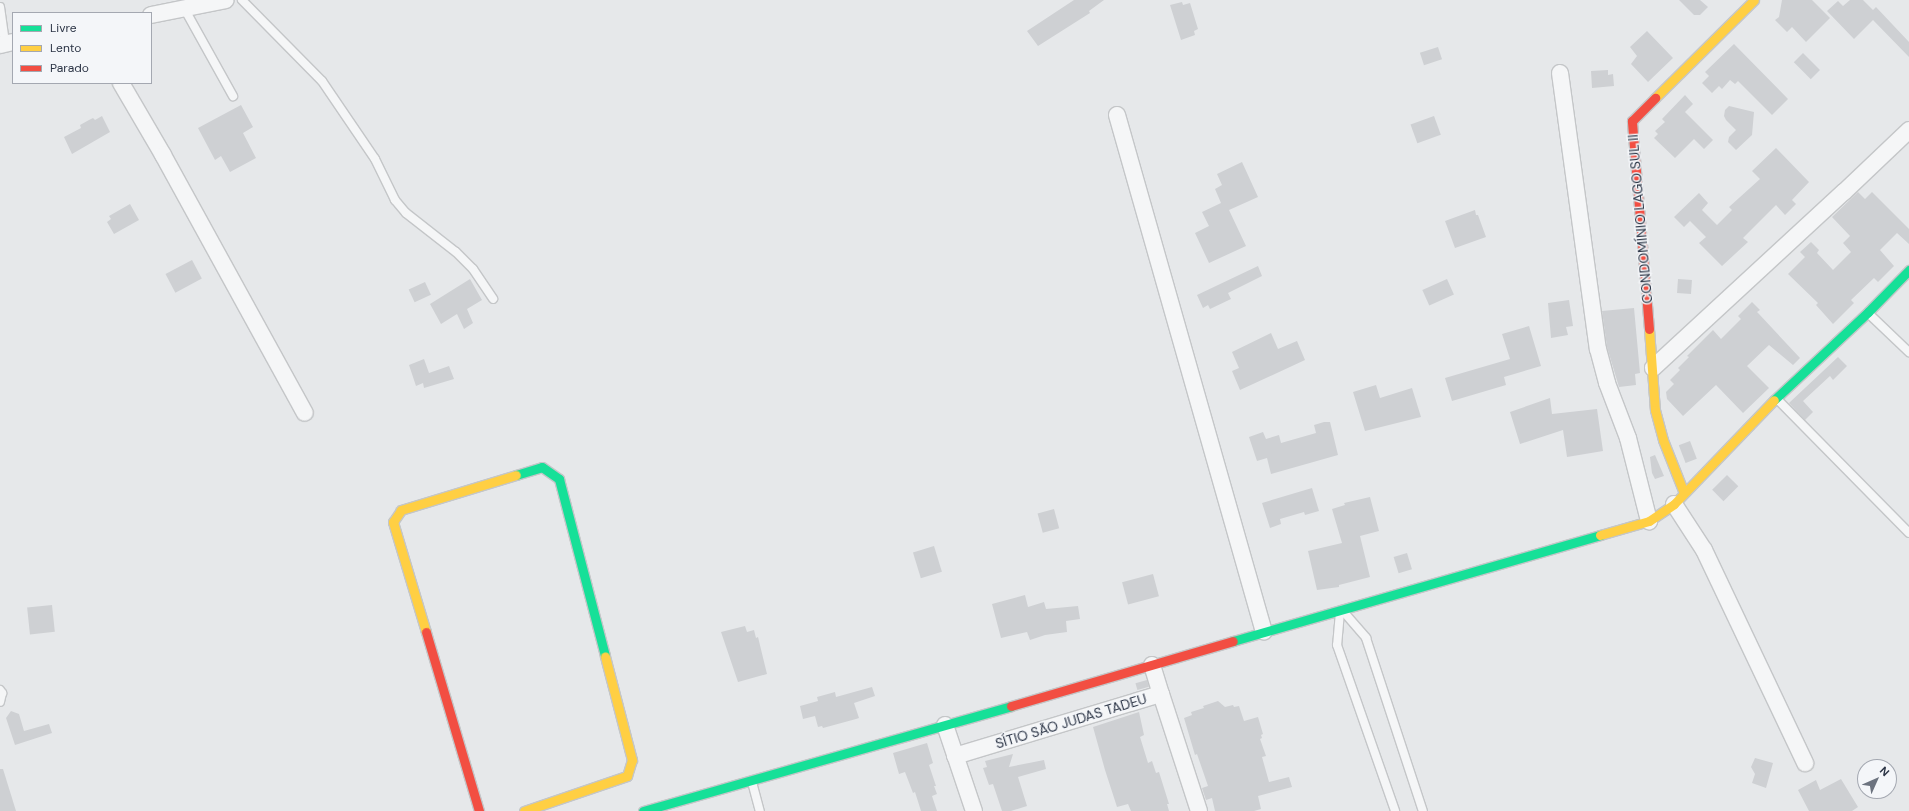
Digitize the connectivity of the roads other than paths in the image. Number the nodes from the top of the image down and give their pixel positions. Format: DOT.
graph roads {
  1 [pos="226,0"];
  2 [pos="242,0"];
  3 [pos="1754,0"];
  4 [pos="0,7"];
  5 [pos="184,8"];
  6 [pos="152,15"];
  7 [pos="6,44"];
  8 [pos="1560,73"];
  9 [pos="122,84"];
  10 [pos="232,96"];
  11 [pos="1117,115"];
  12 [pos="1909,130"];
  13 [pos="1909,270"];
  14 [pos="493,299"];
  15 [pos="1868,312"];
  16 [pos="1909,352"];
  17 [pos="1653,368"];
  18 [pos="1776,398"];
  19 [pos="305,413"];
  20 [pos="1679,498"];
  21 [pos="1649,521"];
  22 [pos="1909,533"];
  23 [pos="1341,608"];
  24 [pos="1264,632"];
  25 [pos="1152,665"];
  26 [pos="0,690"];
  27 [pos="1161,694"];
  28 [pos="0,702"];
  29 [pos="945,725"];
  30 [pos="956,756"];
  31 [pos="1805,763"];
  32 [pos="751,779"];
  33 [pos="479,811"];
  34 [pos="524,811"];
  35 [pos="643,811"];
  36 [pos="760,811"];
  37 [pos="974,811"];
  38 [pos="1199,811"];
  39 [pos="1395,811"];
  40 [pos="1423,811"];
  1 -- 5 [label="street"];
  2 -- 14 [label="lane"];
  3 -- 17 [label="street, CONDOMÍNIO LAGO SUL II"];
  4 -- 7 [label="lane"];
  5 -- 6 [label="street"];
  5 -- 10 [label="lane"];
  8 -- 21 [label="street"];
  9 -- 19 [label="street"];
  11 -- 24 [label="street"];
  12 -- 17 [label="street"];
  13 -- 15 [label="street"];
  15 -- 16 [label="lane"];
  15 -- 18 [label="street"];
  17 -- 20 [label="street, CONDOMÍNIO LAGO SUL II"];
  18 -- 20 [label="street"];
  18 -- 22 [label="lane"];
  20 -- 21 [label="street"];
  20 -- 31 [label="street"];
  21 -- 23 [label="street"];
  23 -- 24 [label="street"];
  23 -- 39 [label="lane"];
  23 -- 40 [label="lane"];
  24 -- 25 [label="street"];
  25 -- 27 [label="street"];
  25 -- 29 [label="street"];
  26 -- 28 [label="lane"];
  27 -- 30 [label="street, SÍTIO SÃO JUDAS TADEU"];
  27 -- 38 [label="street, SÍTIO SÃO JUDAS TADEU"];
  29 -- 30 [label="street"];
  29 -- 32 [label="street"];
  30 -- 37 [label="street"];
  32 -- 35 [label="street"];
  32 -- 36 [label="lane"];
  33 -- 34 [label="street"];
}
